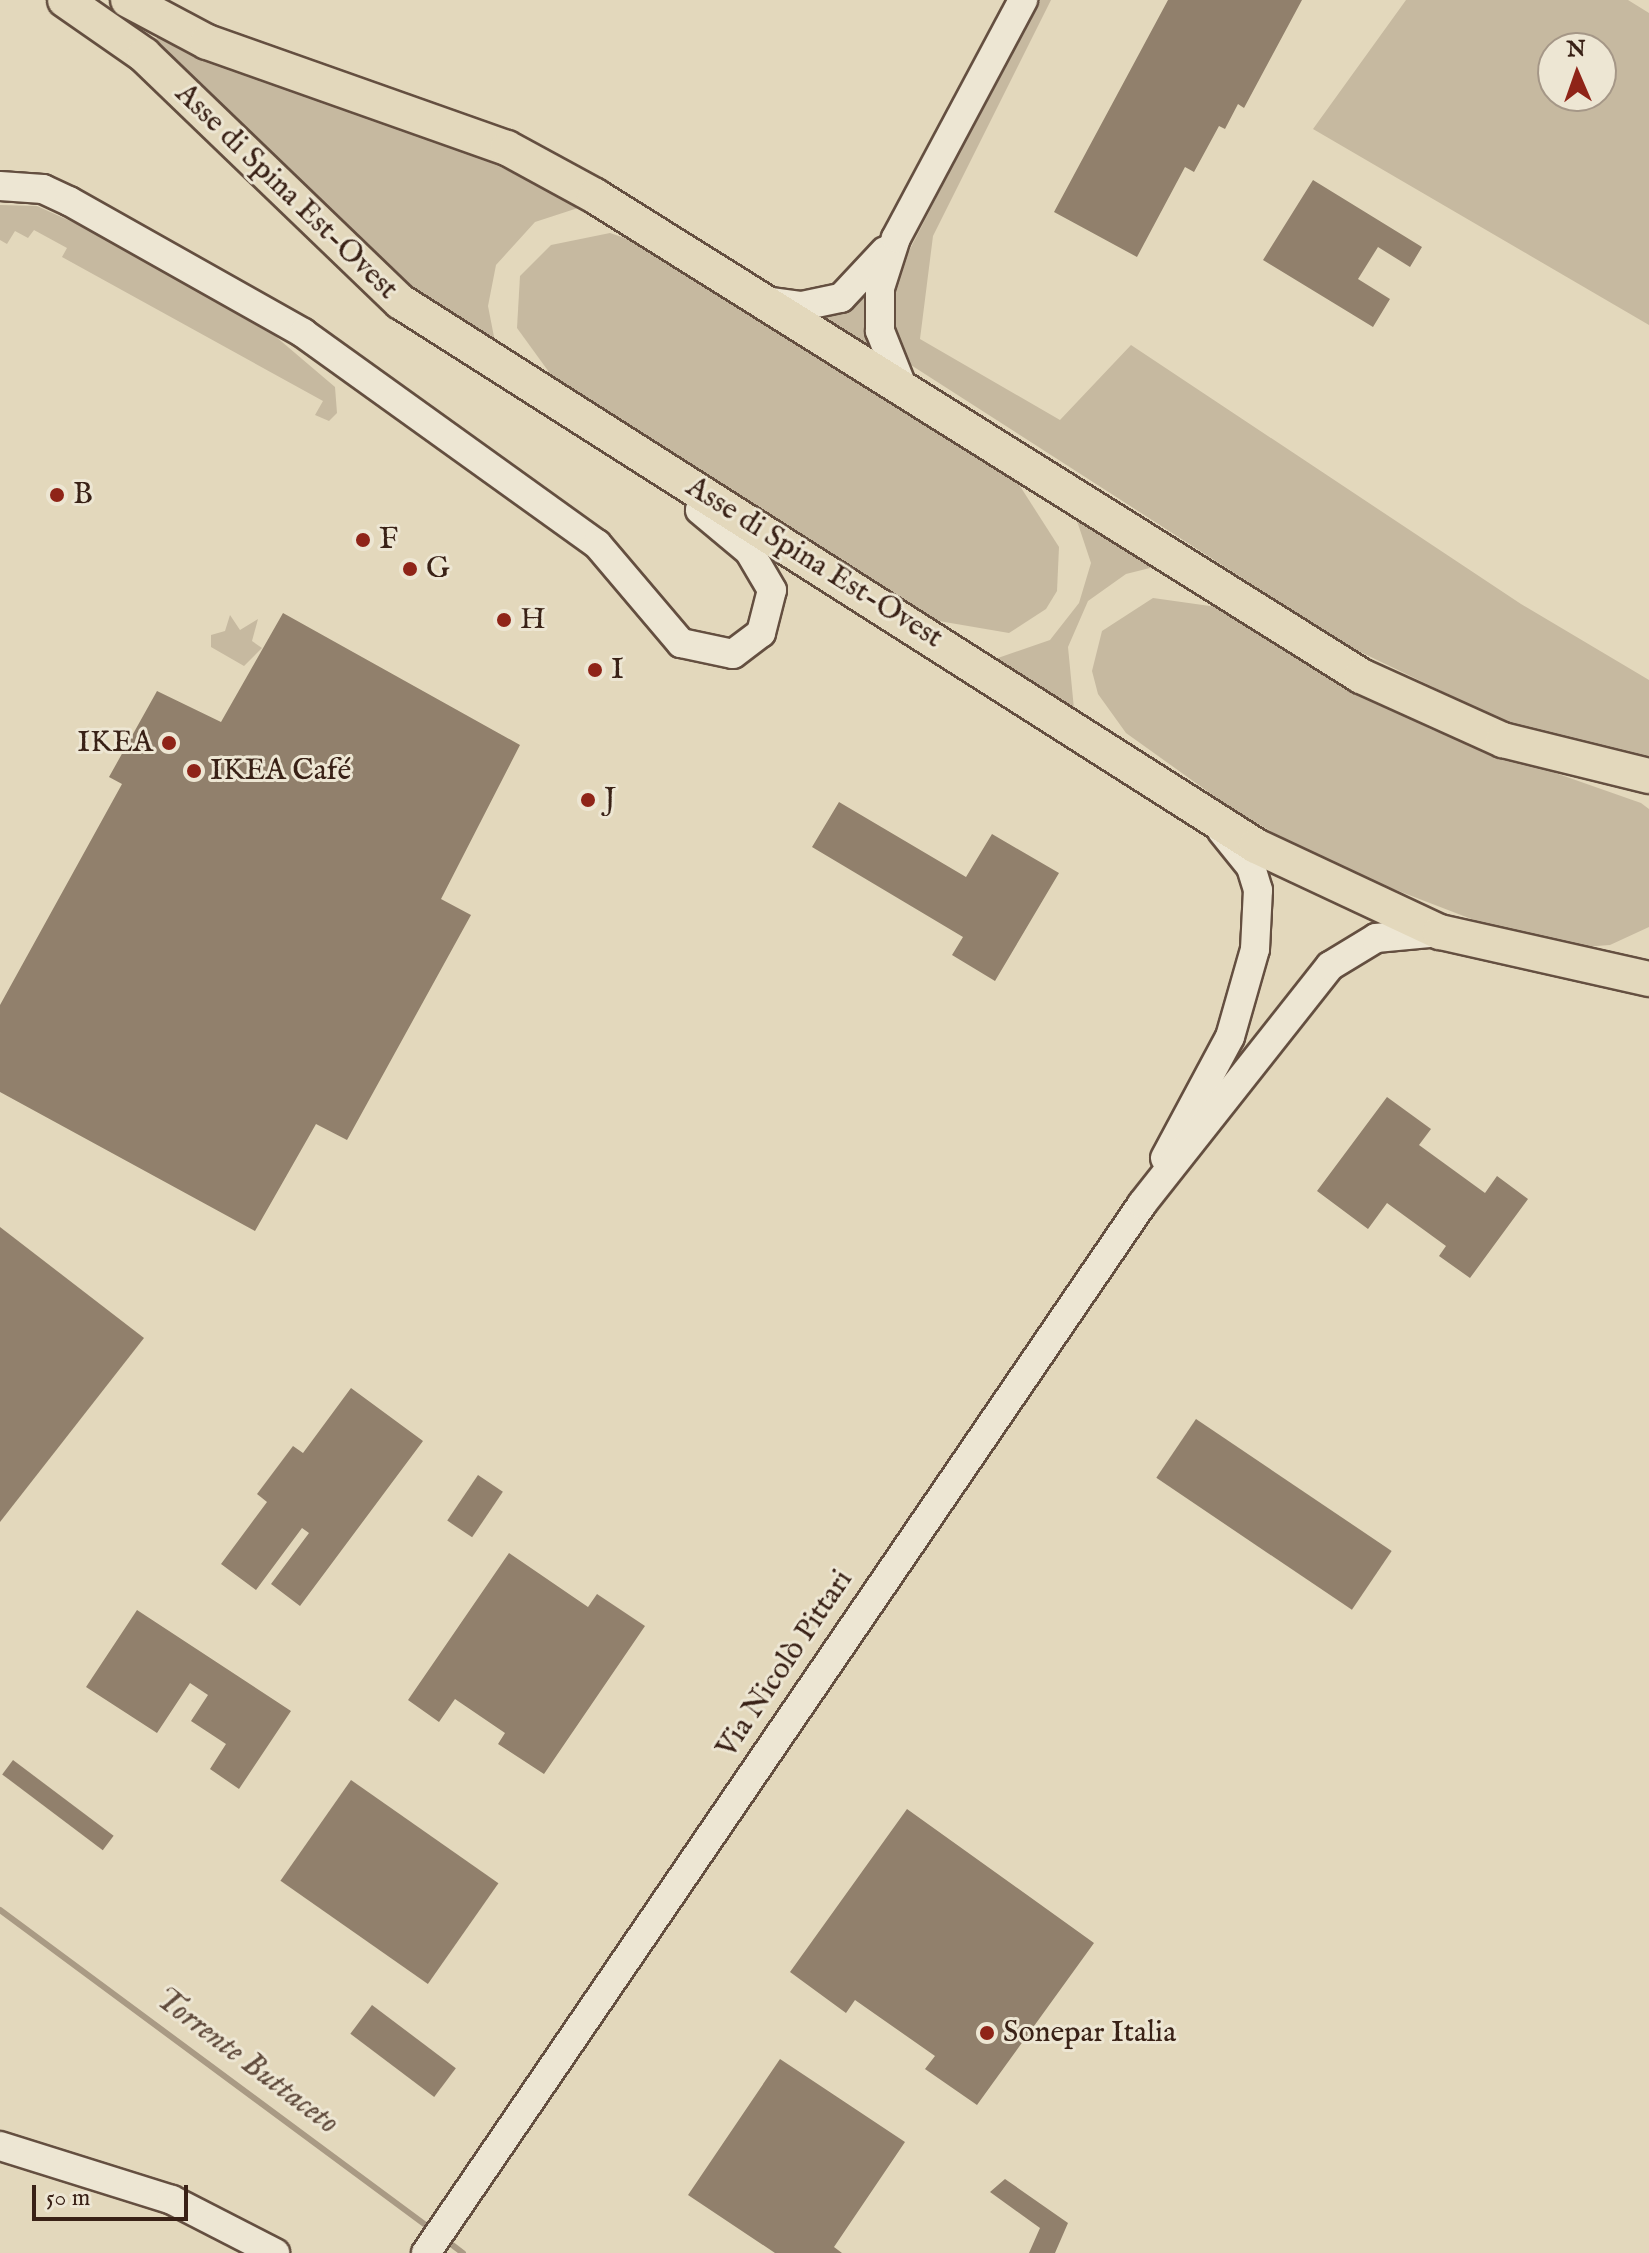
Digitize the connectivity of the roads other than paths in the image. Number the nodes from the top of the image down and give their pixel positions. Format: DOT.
graph roads {
  1 [pos="65,0"];
  2 [pos="128,0"];
  3 [pos="1023,0"];
  4 [pos="0,186"];
  5 [pos="896,238"];
  6 [pos="759,301"];
  7 [pos="904,391"];
  8 [pos="560,405"];
  9 [pos="1649,776"];
  10 [pos="1188,802"];
  11 [pos="1440,932"];
  12 [pos="1649,979"];
  13 [pos="1142,1204"];
  14 [pos="0,2146"];
  15 [pos="275,2253"];
  16 [pos="426,2253"];
  1 -- 8 [label="main road, Asse di Spina Est-Ovest"];
  2 -- 6 [label="main road, Asse di Spina Est-Ovest"];
  3 -- 5 [label="street"];
  4 -- 8 [label="street"];
  5 -- 6 [label="street"];
  5 -- 7 [label="street"];
  6 -- 7 [label="main road, Asse di Spina Est-Ovest"];
  7 -- 9 [label="main road, Asse di Spina Est-Ovest"];
  8 -- 10 [label="main road, Asse di Spina Est-Ovest"];
  10 -- 11 [label="main road, Asse di Spina Est-Ovest"];
  10 -- 13 [label="street"];
  11 -- 12 [label="main road, Asse di Spina Est-Ovest"];
  11 -- 13 [label="street"];
  13 -- 16 [label="street, Via Nicolò Pittari"];
  14 -- 15 [label="street"];
}
